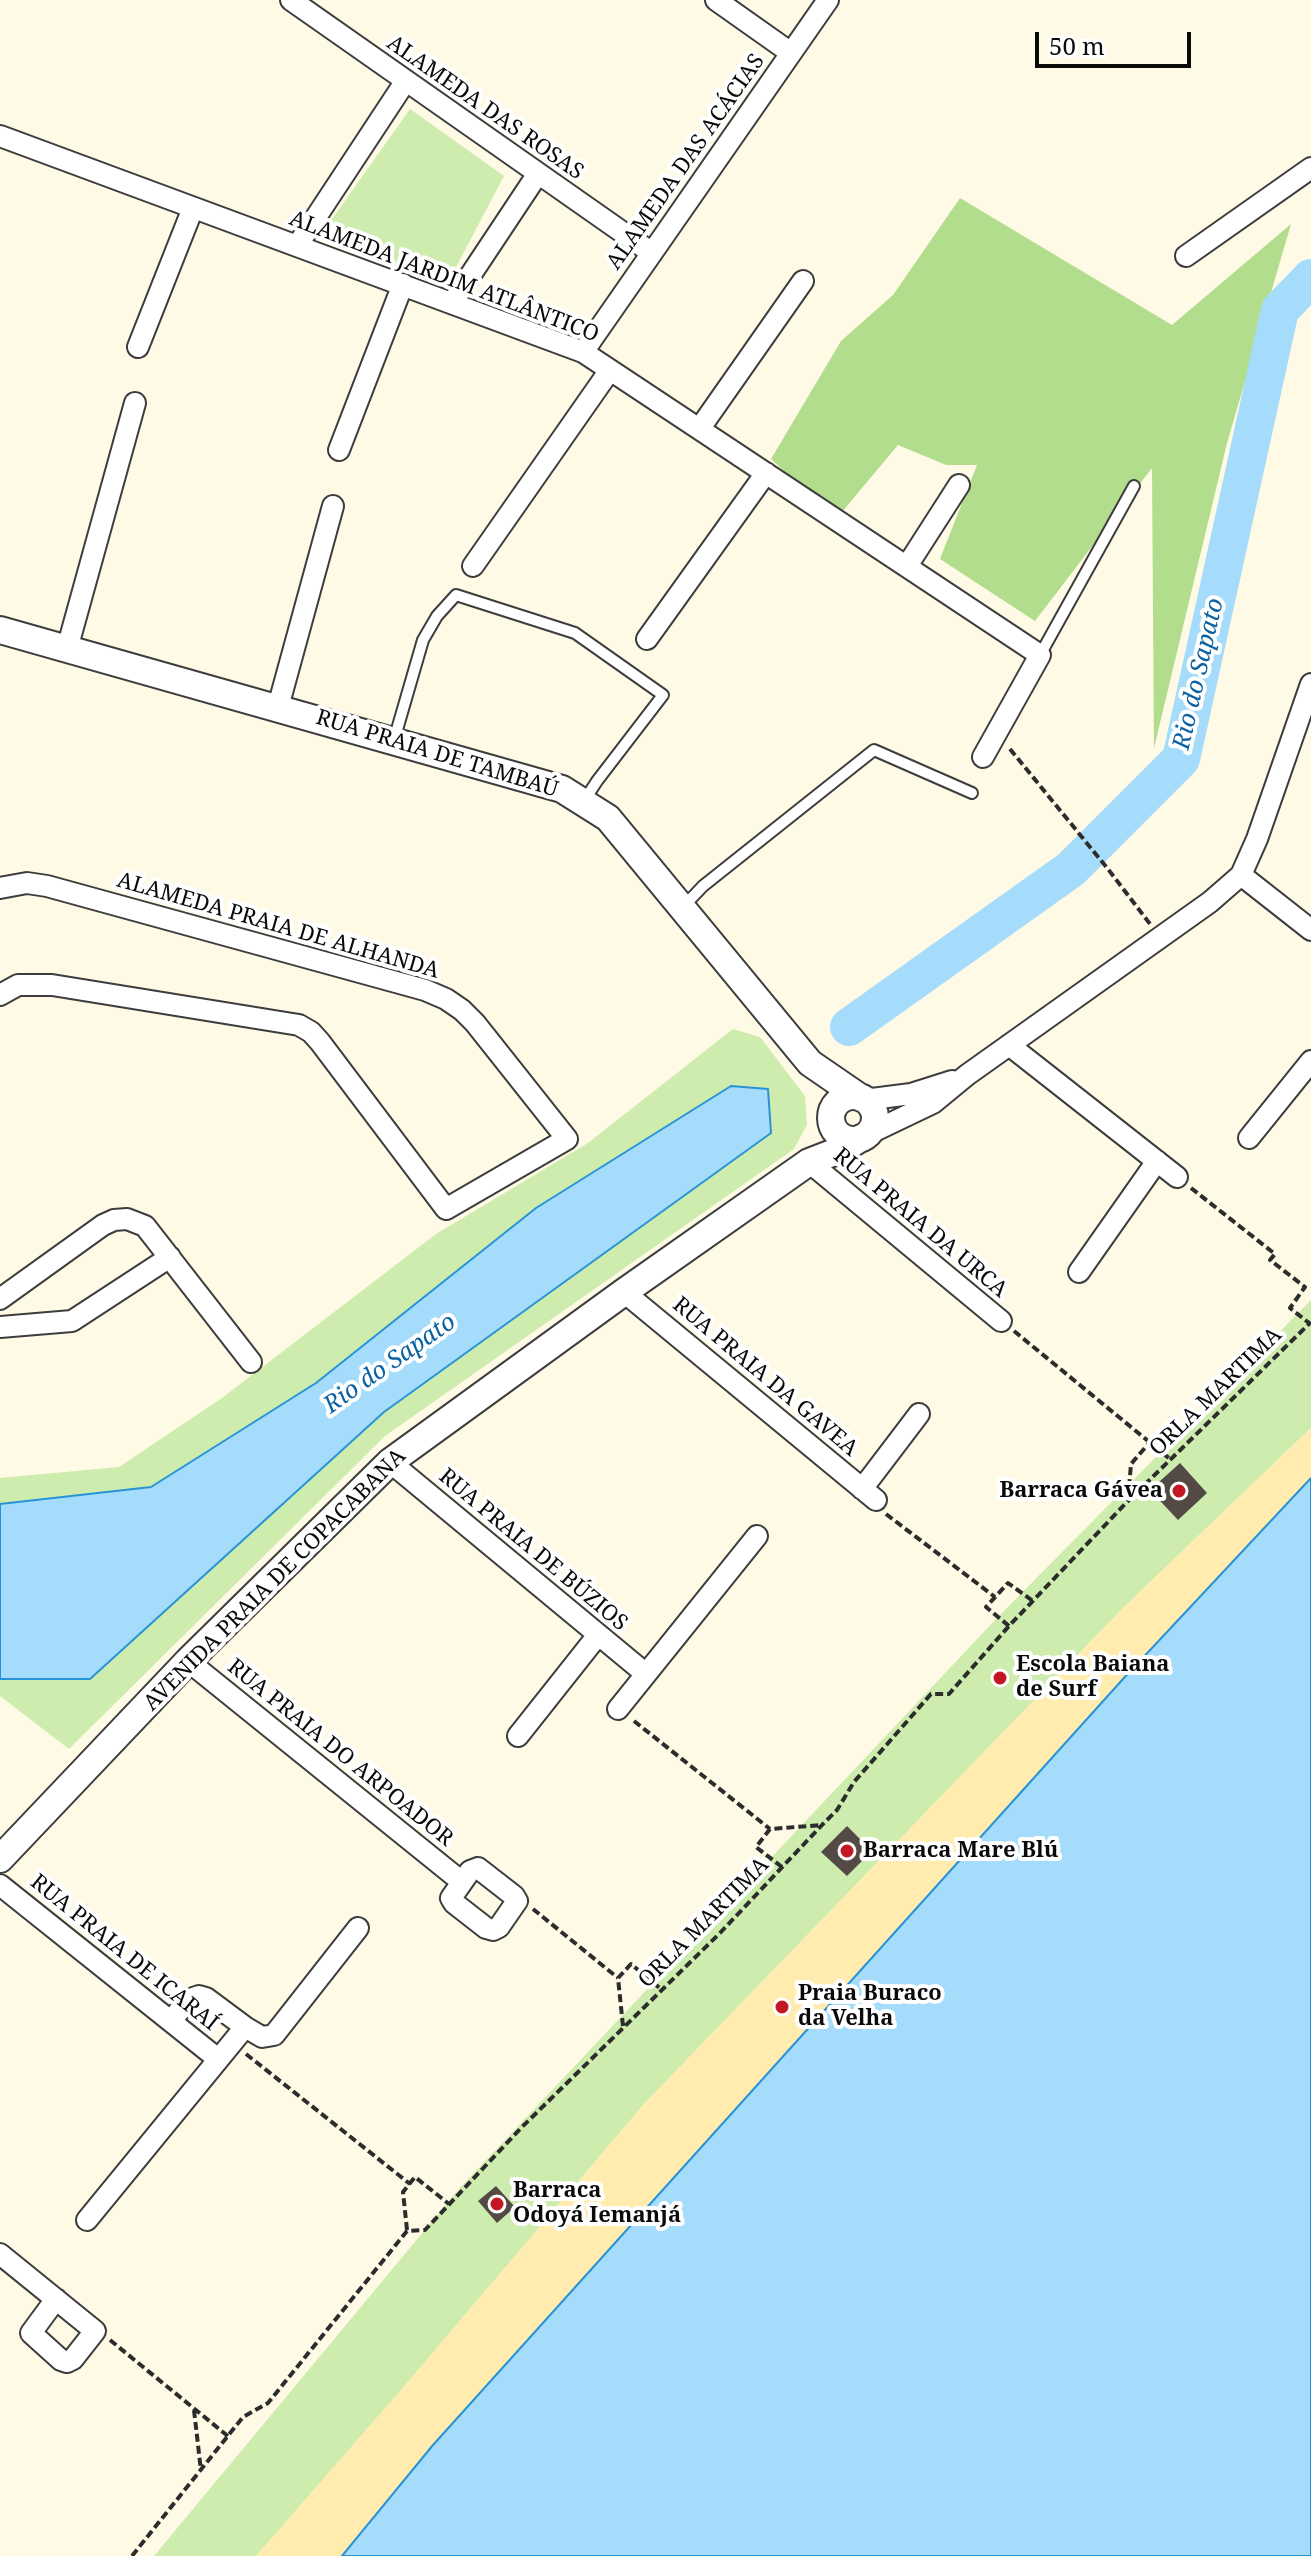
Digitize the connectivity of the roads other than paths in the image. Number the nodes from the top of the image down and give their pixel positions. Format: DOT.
graph roads {
  1 [pos="291,0"];
  2 [pos="716,0"];
  3 [pos="828,0"];
  4 [pos="791,53"];
  5 [pos="405,82"];
  6 [pos="0,136"];
  7 [pos="1311,168"];
  8 [pos="537,175"];
  9 [pos="193,208"];
  10 [pos="297,246"];
  11 [pos="652,253"];
  12 [pos="1186,256"];
  13 [pos="803,281"];
  14 [pos="403,284"];
  15 [pos="452,303"];
  16 [pos="138,347"];
  17 [pos="583,352"];
  18 [pos="610,370"];
  19 [pos="135,403"];
  20 [pos="700,428"];
  21 [pos="339,450"];
  22 [pos="766,473"];
  23 [pos="959,485"];
  24 [pos="1134,486"];
  25 [pos="333,506"];
  26 [pos="473,566"];
  27 [pos="907,566"];
  28 [pos="0,630"];
  29 [pos="647,639"];
  30 [pos="67,649"];
  31 [pos="1040,655"];
  32 [pos="1311,684"];
  33 [pos="278,707"];
  34 [pos="394,740"];
  35 [pos="983,757"];
  36 [pos="972,793"];
  37 [pos="584,802"];
  38 [pos="1241,875"];
  39 [pos="0,888"];
  40 [pos="683,907"];
  41 [pos="1311,930"];
  42 [pos="0,995"];
  43 [pos="1009,1045"];
  44 [pos="1311,1061"];
  45 [pos="810,1063"];
  46 [pos="967,1075"];
  47 [pos="863,1099"];
  48 [pos="831,1116"];
  49 [pos="863,1137"];
  50 [pos="1249,1138"];
  51 [pos="1157,1161"];
  52 [pos="809,1162"];
  53 [pos="1177,1177"];
  54 [pos="170,1257"];
  55 [pos="1079,1272"];
  56 [pos="624,1292"];
  57 [pos="0,1299"];
  58 [pos="1001,1321"];
  59 [pos="0,1327"];
  60 [pos="251,1362"];
  61 [pos="919,1414"];
  62 [pos="390,1462"];
  63 [pos="757,1536"];
  64 [pos="598,1635"];
  65 [pos="188,1661"];
  66 [pos="646,1674"];
  67 [pos="618,1709"];
  68 [pos="518,1736"];
  69 [pos="0,1859"];
  70 [pos="462,1882"];
  71 [pos="0,1885"];
  72 [pos="358,1928"];
  73 [pos="171,2021"];
  74 [pos="238,2035"];
  75 [pos="218,2059"];
  76 [pos="87,2220"];
  77 [pos="0,2254"];
  78 [pos="56,2299"];
  1 -- 5 [label="street, ALAMEDA DAS ROSAS"];
  2 -- 4 [label="street"];
  3 -- 4 [label="street, ALAMEDA DAS ACÁCIAS"];
  4 -- 11 [label="street, ALAMEDA DAS ACÁCIAS"];
  5 -- 8 [label="street, ALAMEDA DAS ROSAS"];
  5 -- 10 [label="street"];
  6 -- 9 [label="street, ALAMEDA JARDIM ATLÂNTICO"];
  7 -- 12 [label="street"];
  8 -- 11 [label="street, ALAMEDA DAS ROSAS"];
  8 -- 15 [label="street"];
  9 -- 10 [label="street, ALAMEDA JARDIM ATLÂNTICO"];
  9 -- 16 [label="street"];
  10 -- 14 [label="street, ALAMEDA JARDIM ATLÂNTICO"];
  11 -- 17 [label="street, ALAMEDA DAS ACÁCIAS"];
  13 -- 20 [label="street"];
  14 -- 15 [label="street, ALAMEDA JARDIM ATLÂNTICO"];
  14 -- 21 [label="street"];
  15 -- 17 [label="street, ALAMEDA JARDIM ATLÂNTICO"];
  17 -- 18 [label="street, ALAMEDA JARDIM ATLÂNTICO"];
  18 -- 20 [label="street, ALAMEDA JARDIM ATLÂNTICO"];
  18 -- 26 [label="street"];
  19 -- 30 [label="street"];
  20 -- 22 [label="street, ALAMEDA JARDIM ATLÂNTICO"];
  22 -- 27 [label="street, ALAMEDA JARDIM ATLÂNTICO"];
  22 -- 29 [label="street"];
  23 -- 27 [label="street"];
  24 -- 31 [label="lane"];
  25 -- 33 [label="street"];
  27 -- 31 [label="street, ALAMEDA JARDIM ATLÂNTICO"];
  28 -- 30 [label="street, RUA PRAIA DE TAMBAÚ"];
  30 -- 33 [label="street, RUA PRAIA DE TAMBAÚ"];
  31 -- 35 [label="street"];
  32 -- 38 [label="street, AVENIDA PRAIA DE COPACABANA"];
  33 -- 34 [label="street, RUA PRAIA DE TAMBAÚ"];
  34 -- 37 [label="street, RUA PRAIA DE TAMBAÚ"];
  34 -- 37 [label="lane"];
  36 -- 40 [label="lane"];
  37 -- 40 [label="street, RUA PRAIA DE TAMBAÚ"];
  38 -- 41 [label="street"];
  38 -- 43 [label="street, AVENIDA PRAIA DE COPACABANA"];
  39 -- 42 [label="street, ALAMEDA PRAIA DE ALHANDA"];
  40 -- 45 [label="street, RUA PRAIA DE TAMBAÚ"];
  43 -- 46 [label="street, AVENIDA PRAIA DE COPACABANA"];
  43 -- 51 [label="street"];
  44 -- 50 [label="street"];
  45 -- 47 [label="street, RUA PRAIA DE TAMBAÚ"];
  45 -- 48 [label="street, RUA PRAIA DE TAMBAÚ"];
  46 -- 47 [label="street, AVENIDA PRAIA DE COPACABANA"];
  46 -- 49 [label="street, AVENIDA PRAIA DE COPACABANA"];
  47 -- 48 [label="street"];
  47 -- 49 [label="street"];
  48 -- 49 [label="street"];
  48 -- 52 [label="street, AVENIDA PRAIA DE COPACABANA"];
  49 -- 52 [label="street, AVENIDA PRAIA DE COPACABANA"];
  51 -- 53 [label="street"];
  51 -- 55 [label="street"];
  52 -- 56 [label="street, AVENIDA PRAIA DE COPACABANA"];
  52 -- 58 [label="street, RUA PRAIA DA URCA"];
  54 -- 57 [label="street"];
  54 -- 59 [label="street"];
  54 -- 60 [label="street"];
  56 -- 61 [label="street, RUA PRAIA DA GAVEA"];
  56 -- 62 [label="street, AVENIDA PRAIA DE COPACABANA"];
  62 -- 64 [label="street, RUA PRAIA DE BÚZIOS"];
  62 -- 65 [label="street, AVENIDA PRAIA DE COPACABANA"];
  63 -- 66 [label="street"];
  64 -- 66 [label="street, RUA PRAIA DE BÚZIOS"];
  64 -- 68 [label="street"];
  65 -- 69 [label="street, AVENIDA PRAIA DE COPACABANA"];
  65 -- 70 [label="street, RUA PRAIA DO ARPOADOR"];
  66 -- 67 [label="street"];
  70 -- 70 [label="street"];
  71 -- 73 [label="street, RUA PRAIA DE ICARAÍ"];
  72 -- 74 [label="street"];
  73 -- 74 [label="street"];
  73 -- 75 [label="street, RUA PRAIA DE ICARAÍ"];
  74 -- 75 [label="street"];
  75 -- 76 [label="street"];
  77 -- 78 [label="street"];
  78 -- 78 [label="street"];
}
